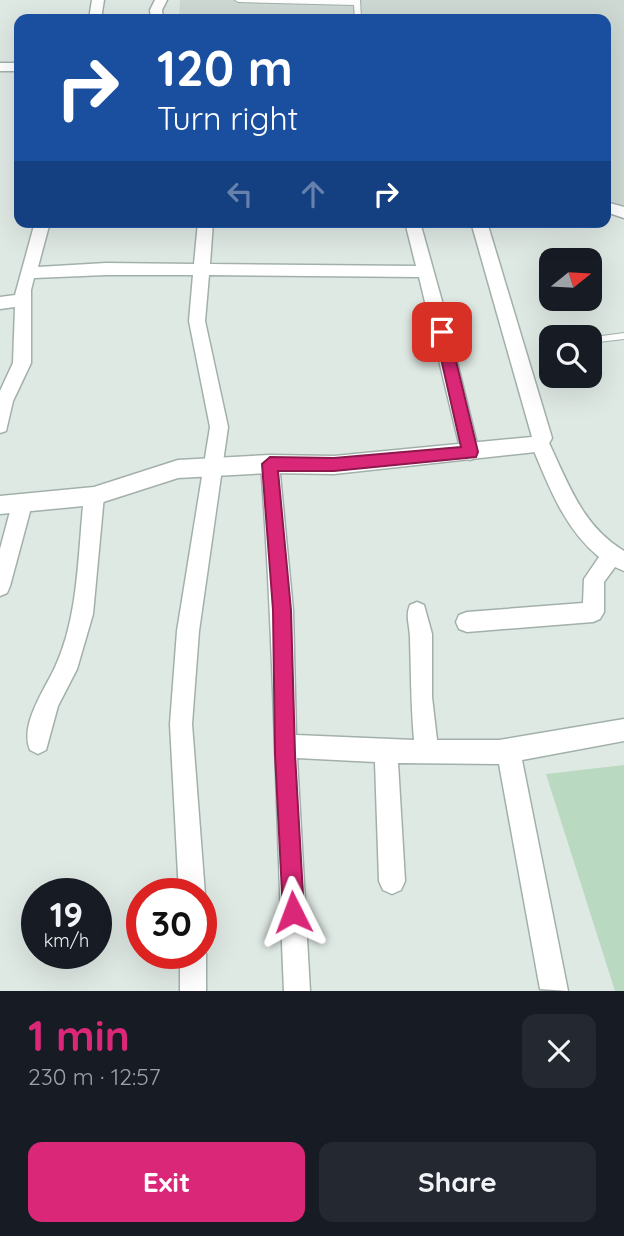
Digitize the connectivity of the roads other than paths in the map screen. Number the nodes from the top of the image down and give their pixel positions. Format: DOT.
graph roads {
  1 [pos="238,0"];
  2 [pos="357,2"];
  3 [pos="41,228"];
  4 [pos="205,228"];
  5 [pos="414,228"];
  6 [pos="481,228"];
  7 [pos="201,270"];
  8 [pos="426,272"];
  9 [pos="28,273"];
  10 [pos="22,300"];
  11 [pos="0,303"];
  12 [pos="624,336"];
  13 [pos="602,339"];
  14 [pos="19,371"];
  15 [pos="0,374"];
  16 [pos="0,426"];
  17 [pos="540,444"];
  18 [pos="470,452"];
  19 [pos="270,464"];
  20 [pos="213,466"];
  21 [pos="94,496"];
  22 [pos="22,504"];
  23 [pos="0,505"];
  24 [pos="618,558"];
  25 [pos="0,586"];
  26 [pos="418,612"];
  27 [pos="467,622"];
  28 [pos="624,730"];
  29 [pos="38,742"];
  30 [pos="285,746"];
  31 [pos="386,751"];
  32 [pos="427,751"];
  33 [pos="509,751"];
  34 [pos="191,878"];
  35 [pos="392,881"];
  36 [pos="193,969"];
  37 [pos="194,991"];
  38 [pos="298,991"];
  39 [pos="555,991"];
  1 -- 2 [label="lane"];
  3 -- 9 [label="street"];
  4 -- 7 [label="street"];
  5 -- 8 [label="street"];
  6 -- 17 [label="street"];
  7 -- 8 [label="street"];
  7 -- 9 [label="street"];
  7 -- 20 [label="street"];
  8 -- 18 [label="street"];
  9 -- 10 [label="street"];
  10 -- 11 [label="street"];
  10 -- 14 [label="street"];
  12 -- 13 [label="lane"];
  14 -- 15 [label="street"];
  14 -- 16 [label="street"];
  17 -- 18 [label="street"];
  17 -- 24 [label="street"];
  18 -- 19 [label="street"];
  19 -- 20 [label="street"];
  19 -- 30 [label="street"];
  20 -- 21 [label="street"];
  20 -- 34 [label="street"];
  21 -- 22 [label="street"];
  21 -- 29 [label="street"];
  22 -- 23 [label="street"];
  22 -- 25 [label="street"];
  24 -- 27 [label="street"];
  26 -- 32 [label="street"];
  28 -- 33 [label="street"];
  30 -- 31 [label="street"];
  30 -- 38 [label="street"];
  31 -- 32 [label="street"];
  31 -- 35 [label="street"];
  32 -- 33 [label="street"];
  33 -- 39 [label="street"];
  36 -- 37 [label="street"];
}
